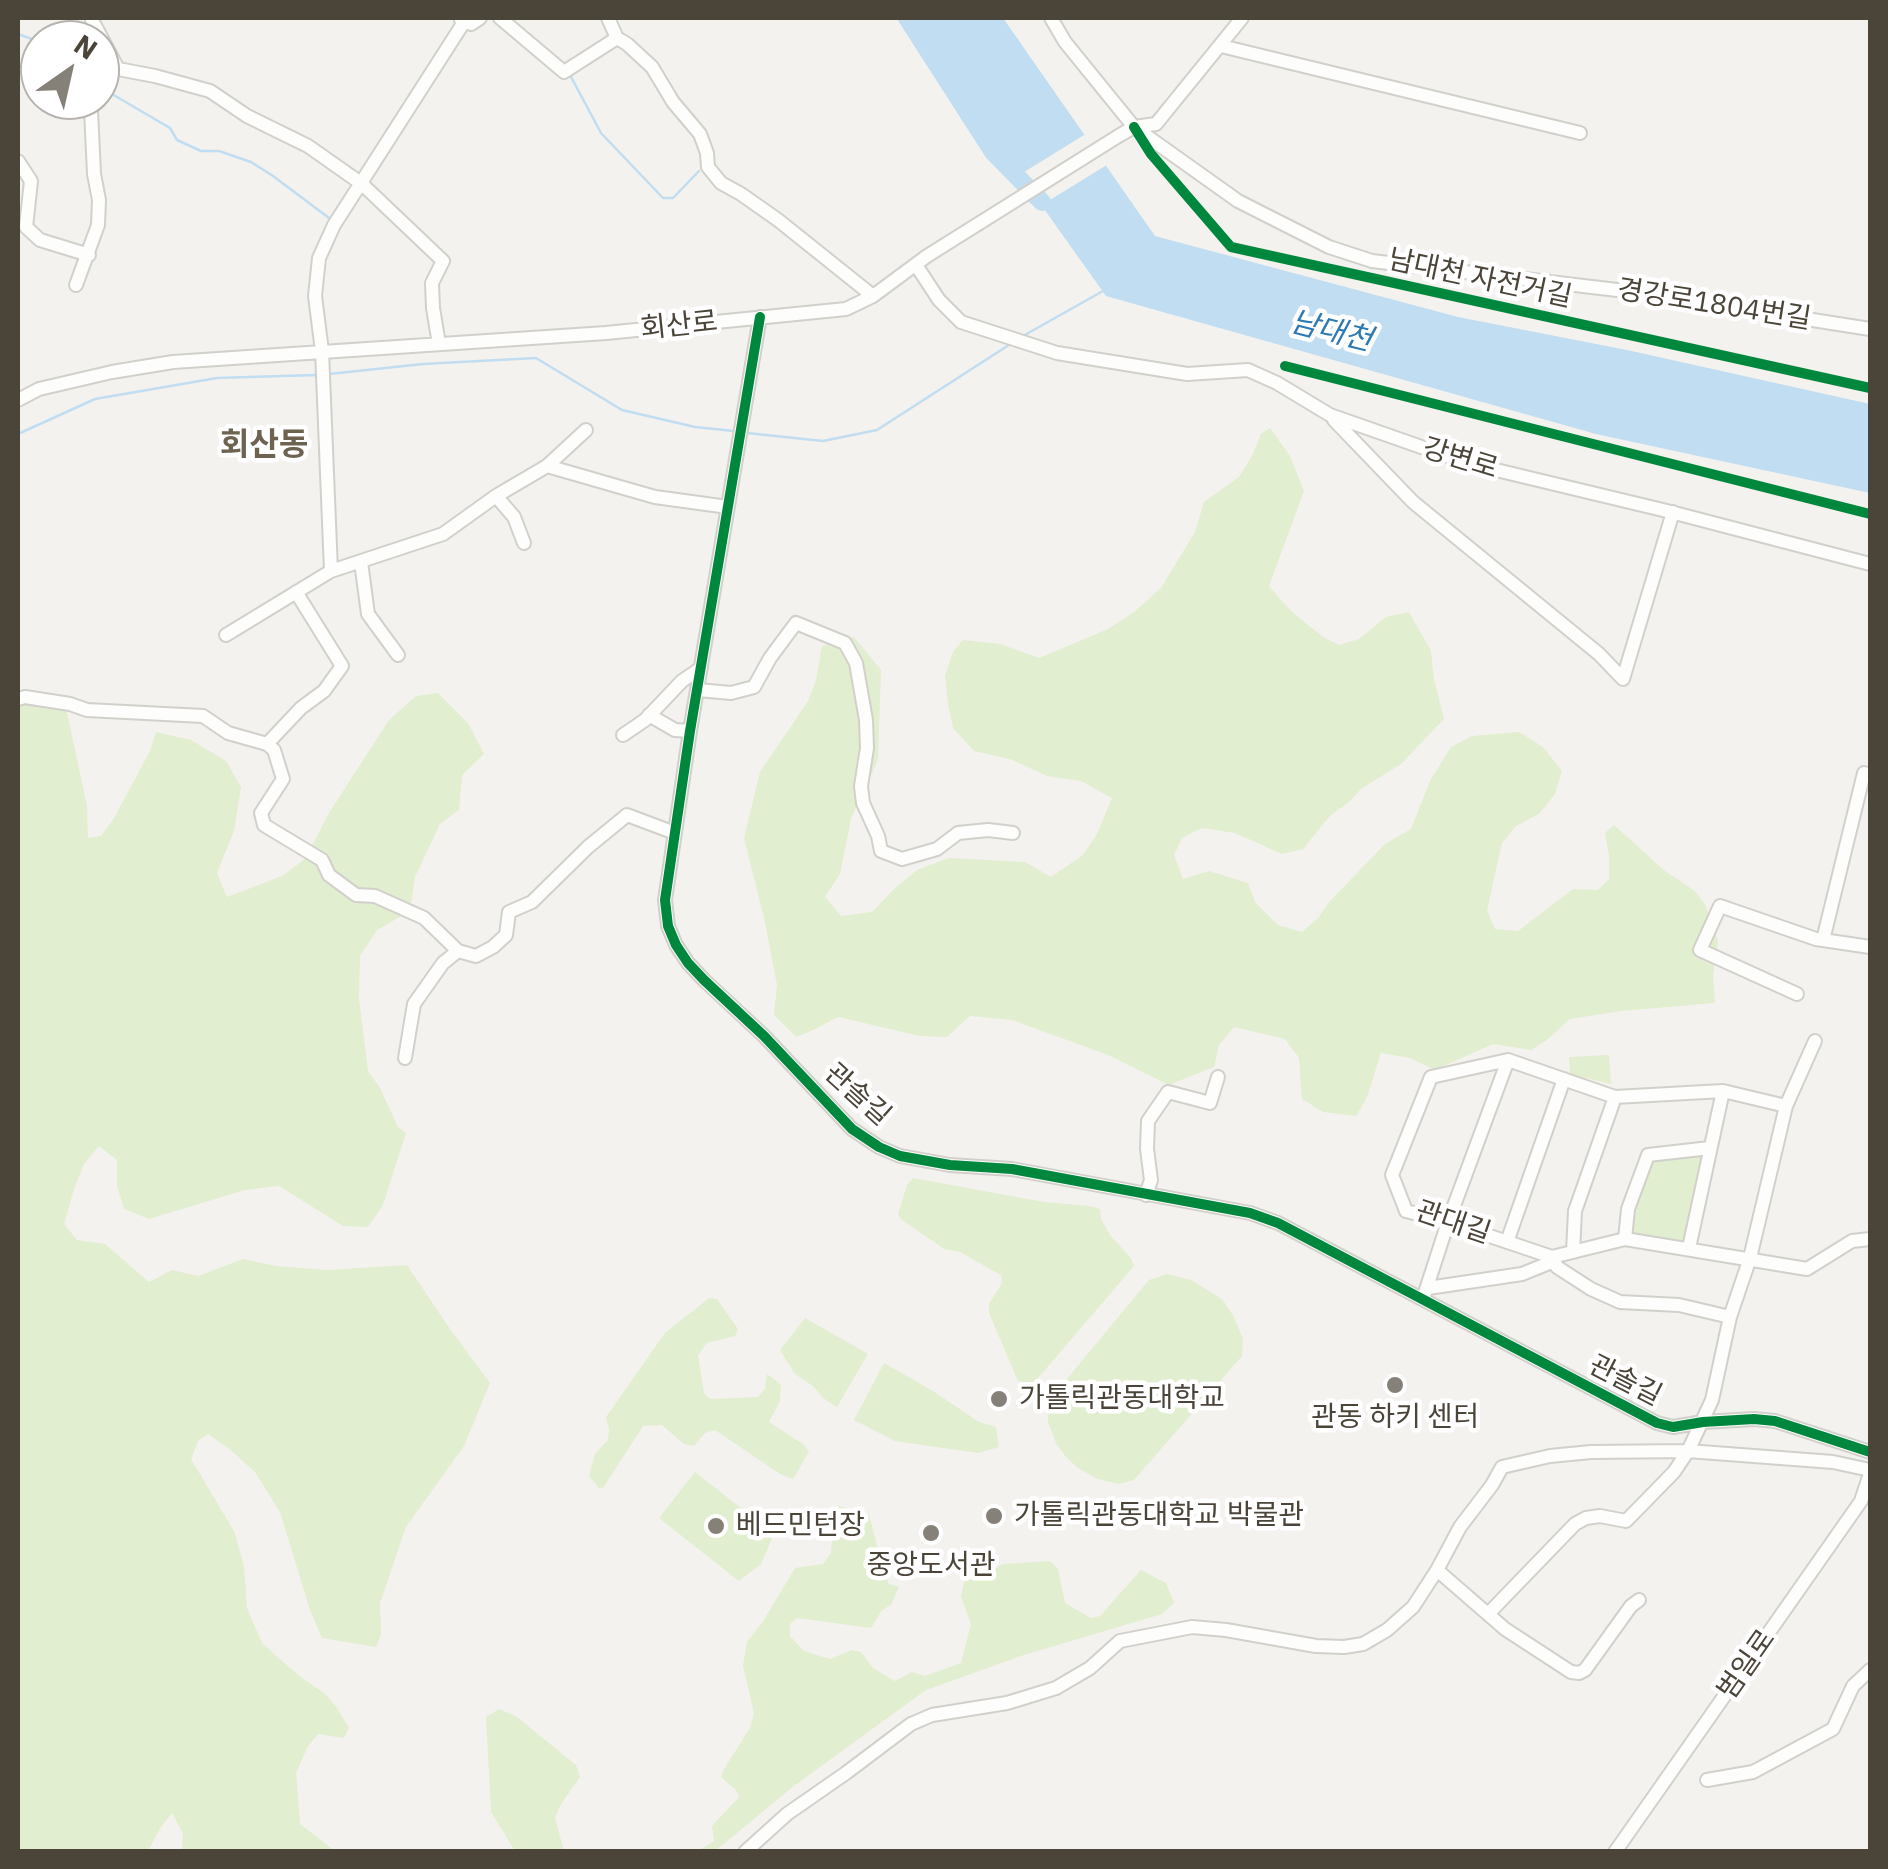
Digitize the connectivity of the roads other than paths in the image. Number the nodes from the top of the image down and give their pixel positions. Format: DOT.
graph roads {
  1 [pos="480,18"];
  2 [pos="500,18"];
  3 [pos="608,18"];
  4 [pos="1050,18"];
  5 [pos="1242,18"];
  6 [pos="92,19"];
  7 [pos="462,20"];
  8 [pos="617,38"];
  9 [pos="1221,46"];
  10 [pos="91,120"];
  11 [pos="1134,127"];
  12 [pos="1580,133"];
  13 [pos="18,161"];
  14 [pos="362,184"];
  15 [pos="89,255"];
  16 [pos="922,260"];
  17 [pos="76,285"];
  18 [pos="873,296"];
  19 [pos="760,317"];
  20 [pos="1870,329"];
  21 [pos="439,344"];
  22 [pos="322,351"];
  23 [pos="18,400"];
  24 [pos="1330,415"];
  25 [pos="586,430"];
  26 [pos="547,466"];
  27 [pos="496,496"];
  28 [pos="728,507"];
  29 [pos="1673,512"];
  30 [pos="524,543"];
  31 [pos="361,562"];
  32 [pos="1870,564"];
  33 [pos="331,571"];
  34 [pos="296,592"];
  35 [pos="226,635"];
  36 [pos="398,655"];
  37 [pos="700,668"];
  38 [pos="698,690"];
  39 [pos="18,699"];
  40 [pos="649,715"];
  41 [pos="690,732"];
  42 [pos="623,736"];
  43 [pos="267,744"];
  44 [pos="1870,775"];
  45 [pos="675,833"];
  46 [pos="1013,833"];
  47 [pos="1823,940"];
  48 [pos="1870,947"];
  49 [pos="458,951"];
  50 [pos="1797,994"];
  51 [pos="1815,1041"];
  52 [pos="405,1058"];
  53 [pos="1508,1060"];
  54 [pos="1218,1076"];
  55 [pos="1564,1079"];
  56 [pos="1722,1091"];
  57 [pos="1615,1097"];
  58 [pos="1786,1106"];
  59 [pos="1710,1148"];
  60 [pos="1146,1195"];
  61 [pos="1448,1222"];
  62 [pos="1625,1238"];
  63 [pos="1870,1240"];
  64 [pos="1506,1242"];
  65 [pos="1689,1248"];
  66 [pos="1573,1252"];
  67 [pos="1750,1258"];
  68 [pos="1553,1259"];
  69 [pos="1426,1293"];
  70 [pos="1730,1317"];
  71 [pos="1702,1422"];
  72 [pos="1688,1450"];
  73 [pos="1870,1452"];
  74 [pos="1870,1472"];
  75 [pos="1438,1570"];
  76 [pos="1639,1600"];
  77 [pos="1488,1614"];
  78 [pos="1870,1670"];
  79 [pos="1707,1780"];
  80 [pos="745,1852"];
  81 [pos="1615,1852"];
  1 -- 7 [label="street"];
  2 -- 8 [label="street"];
  3 -- 8 [label="street"];
  4 -- 11 [label="street, 경강로1804번길"];
  5 -- 9 [label="street, 회산로"];
  6 -- 14 [label="street"];
  7 -- 14 [label="street"];
  8 -- 18 [label="street"];
  9 -- 11 [label="street, 회산로"];
  9 -- 12 [label="street"];
  10 -- 15 [label="street"];
  11 -- 16 [label="street, 회산로"];
  11 -- 20 [label="street, 경강로1804번길"];
  13 -- 15 [label="street"];
  14 -- 21 [label="street"];
  14 -- 22 [label="street"];
  15 -- 17 [label="street"];
  16 -- 18 [label="street, 회산로"];
  16 -- 24 [label="street, 강변로"];
  18 -- 19 [label="street, 회산로"];
  19 -- 21 [label="street, 회산로"];
  19 -- 28 [label="street, 관솔길"];
  21 -- 22 [label="street, 회산로"];
  22 -- 23 [label="street, 회산로"];
  22 -- 33 [label="street"];
  24 -- 29 [label="street, 강변로"];
  24 -- 29 [label="street"];
  25 -- 26 [label="street"];
  26 -- 27 [label="street"];
  26 -- 28 [label="street"];
  27 -- 30 [label="street"];
  27 -- 31 [label="street"];
  28 -- 37 [label="street, 관솔길"];
  29 -- 32 [label="street, 강변로"];
  31 -- 33 [label="street"];
  31 -- 36 [label="street"];
  33 -- 34 [label="street"];
  34 -- 35 [label="street"];
  34 -- 43 [label="street"];
  37 -- 38 [label="street, 관솔길"];
  37 -- 40 [label="street"];
  38 -- 41 [label="street, 관솔길"];
  38 -- 46 [label="street"];
  39 -- 43 [label="street"];
  40 -- 41 [label="street"];
  40 -- 42 [label="street"];
  41 -- 45 [label="street, 관솔길"];
  43 -- 49 [label="street"];
  44 -- 47 [label="street"];
  45 -- 49 [label="street"];
  45 -- 60 [label="street, 관솔길"];
  47 -- 48 [label="street"];
  47 -- 50 [label="street"];
  49 -- 52 [label="street"];
  51 -- 58 [label="street"];
  53 -- 55 [label="street"];
  53 -- 61 [label="street"];
  53 -- 61 [label="street, 관대길"];
  54 -- 60 [label="street"];
  55 -- 57 [label="street"];
  55 -- 64 [label="street"];
  56 -- 57 [label="street"];
  56 -- 58 [label="street"];
  56 -- 59 [label="street"];
  57 -- 66 [label="street"];
  58 -- 67 [label="street"];
  59 -- 62 [label="street"];
  59 -- 65 [label="street"];
  60 -- 69 [label="street, 관솔길"];
  61 -- 64 [label="street, 관대길"];
  61 -- 69 [label="street"];
  62 -- 65 [label="street"];
  62 -- 66 [label="street"];
  63 -- 67 [label="street"];
  64 -- 68 [label="street, 관대길"];
  65 -- 67 [label="street"];
  66 -- 68 [label="street"];
  67 -- 70 [label="street"];
  68 -- 69 [label="street"];
  68 -- 70 [label="street"];
  69 -- 71 [label="street, 관솔길"];
  70 -- 71 [label="street"];
  71 -- 72 [label="street"];
  71 -- 73 [label="street, 관솔길"];
  72 -- 74 [label="street"];
  72 -- 75 [label="street"];
  72 -- 77 [label="street"];
  74 -- 81 [label="street, 범일로"];
  75 -- 77 [label="street"];
  75 -- 80 [label="street"];
  76 -- 77 [label="street"];
  78 -- 79 [label="street"];
}
